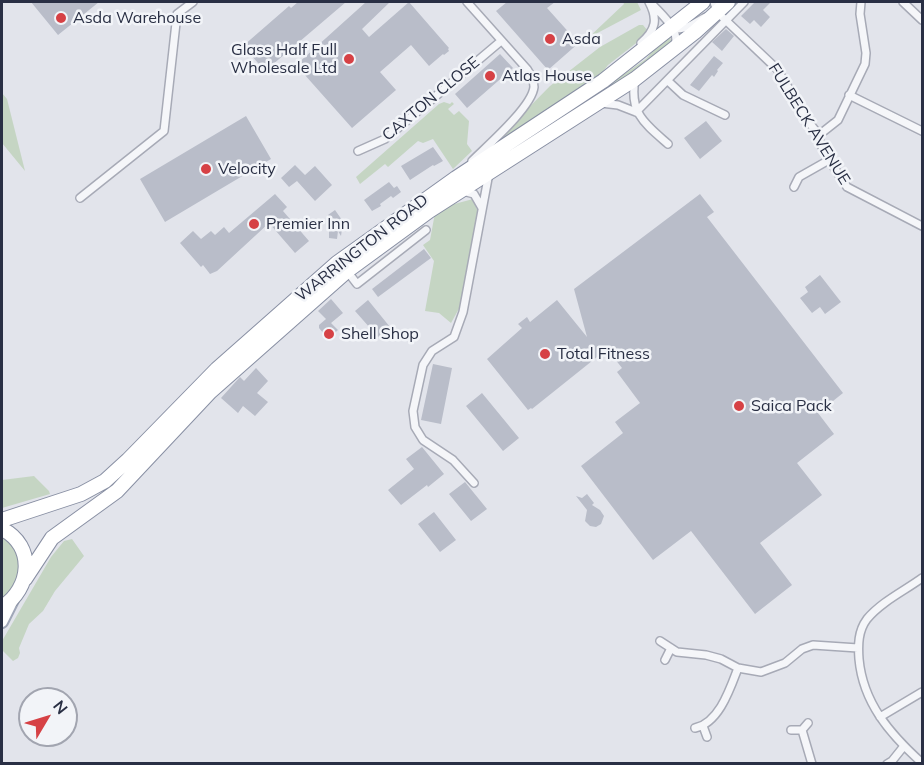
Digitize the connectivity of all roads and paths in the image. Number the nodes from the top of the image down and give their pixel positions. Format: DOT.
graph roads {
  1 [pos="193,2"];
  2 [pos="467,2"];
  3 [pos="650,2"];
  4 [pos="704,2"];
  5 [pos="728,2"];
  6 [pos="744,2"];
  7 [pos="861,2"];
  8 [pos="903,2"];
  9 [pos="719,11"];
  10 [pos="922,20"];
  11 [pos="672,26"];
  12 [pos="501,40"];
  13 [pos="668,54"];
  14 [pos="635,80"];
  15 [pos="603,81"];
  16 [pos="668,81"];
  17 [pos="849,95"];
  18 [pos="601,103"];
  19 [pos="636,112"];
  20 [pos="725,115"];
  21 [pos="922,131"];
  22 [pos="819,135"];
  23 [pos="668,144"];
  24 [pos="358,151"];
  25 [pos="828,159"];
  26 [pos="490,171"];
  27 [pos="458,184"];
  28 [pos="794,187"];
  29 [pos="80,198"];
  30 [pos="483,210"];
  31 [pos="922,226"];
  32 [pos="426,230"];
  33 [pos="419,235"];
  34 [pos="424,242"];
  35 [pos="347,271"];
  36 [pos="474,483"];
  37 [pos="2,520"];
  38 [pos="2,530"];
  39 [pos="922,578"];
  40 [pos="25,579"];
  41 [pos="7,604"];
  42 [pos="2,622"];
  43 [pos="660,641"];
  44 [pos="671,648"];
  45 [pos="858,648"];
  46 [pos="665,660"];
  47 [pos="738,668"];
  48 [pos="922,692"];
  49 [pos="880,717"];
  50 [pos="808,723"];
  51 [pos="703,726"];
  52 [pos="695,728"];
  53 [pos="791,730"];
  54 [pos="802,730"];
  55 [pos="706,737"];
  56 [pos="904,746"];
  57 [pos="922,763"];
  58 [pos="812,764"];
  59 [pos="887,764"];
  1 -- 29 [label="street"];
  2 -- 12 [label="street"];
  3 -- 11 [label="street"];
  3 -- 15 [label="street"];
  4 -- 11 [label="highway, WARRINGTON ROAD"];
  5 -- 9 [label="highway, WARRINGTON ROAD"];
  6 -- 9 [label="street"];
  7 -- 17 [label="street"];
  8 -- 10 [label="street"];
  9 -- 11 [label="street"];
  9 -- 13 [label="highway, WARRINGTON ROAD"];
  9 -- 16 [label="street, WARRINGTON ROAD"];
  9 -- 22 [label="street, FULBECK AVENUE"];
  11 -- 13 [label="street"];
  11 -- 15 [label="highway, WARRINGTON ROAD"];
  12 -- 24 [label="street, CAXTON CLOSE"];
  12 -- 27 [label="street"];
  13 -- 14 [label="highway, WARRINGTON ROAD"];
  14 -- 18 [label="highway, WARRINGTON ROAD"];
  14 -- 19 [label="street"];
  15 -- 27 [label="highway, WARRINGTON ROAD"];
  16 -- 19 [label="street, WARRINGTON ROAD"];
  16 -- 20 [label="street"];
  17 -- 21 [label="street"];
  17 -- 22 [label="street"];
  18 -- 19 [label="street"];
  18 -- 26 [label="highway, WARRINGTON ROAD"];
  19 -- 23 [label="street"];
  22 -- 25 [label="street, FULBECK AVENUE"];
  25 -- 28 [label="street"];
  25 -- 31 [label="street, FULBECK AVENUE"];
  26 -- 27 [label="highway, WARRINGTON ROAD"];
  26 -- 30 [label="street"];
  27 -- 30 [label="street"];
  27 -- 35 [label="highway, WARRINGTON ROAD"];
  27 -- 37 [label="highway, WARRINGTON ROAD"];
  30 -- 36 [label="street"];
  32 -- 33 [label="street, WARRINGTON ROAD"];
  33 -- 34 [label="street, WARRINGTON ROAD"];
  33 -- 35 [label="street, WARRINGTON ROAD"];
  35 -- 40 [label="highway, WARRINGTON ROAD"];
  38 -- 40 [label="highway"];
  39 -- 45 [label="street"];
  40 -- 41 [label="highway, WARRINGTON ROAD"];
  41 -- 42 [label="main road"];
  43 -- 44 [label="street"];
  44 -- 46 [label="street"];
  44 -- 47 [label="street"];
  45 -- 47 [label="street"];
  45 -- 49 [label="street"];
  47 -- 51 [label="street"];
  48 -- 49 [label="street"];
  49 -- 56 [label="street"];
  50 -- 54 [label="street"];
  51 -- 52 [label="street"];
  51 -- 55 [label="street"];
  53 -- 54 [label="street"];
  54 -- 58 [label="street"];
  56 -- 57 [label="street"];
  56 -- 59 [label="street"];
}
